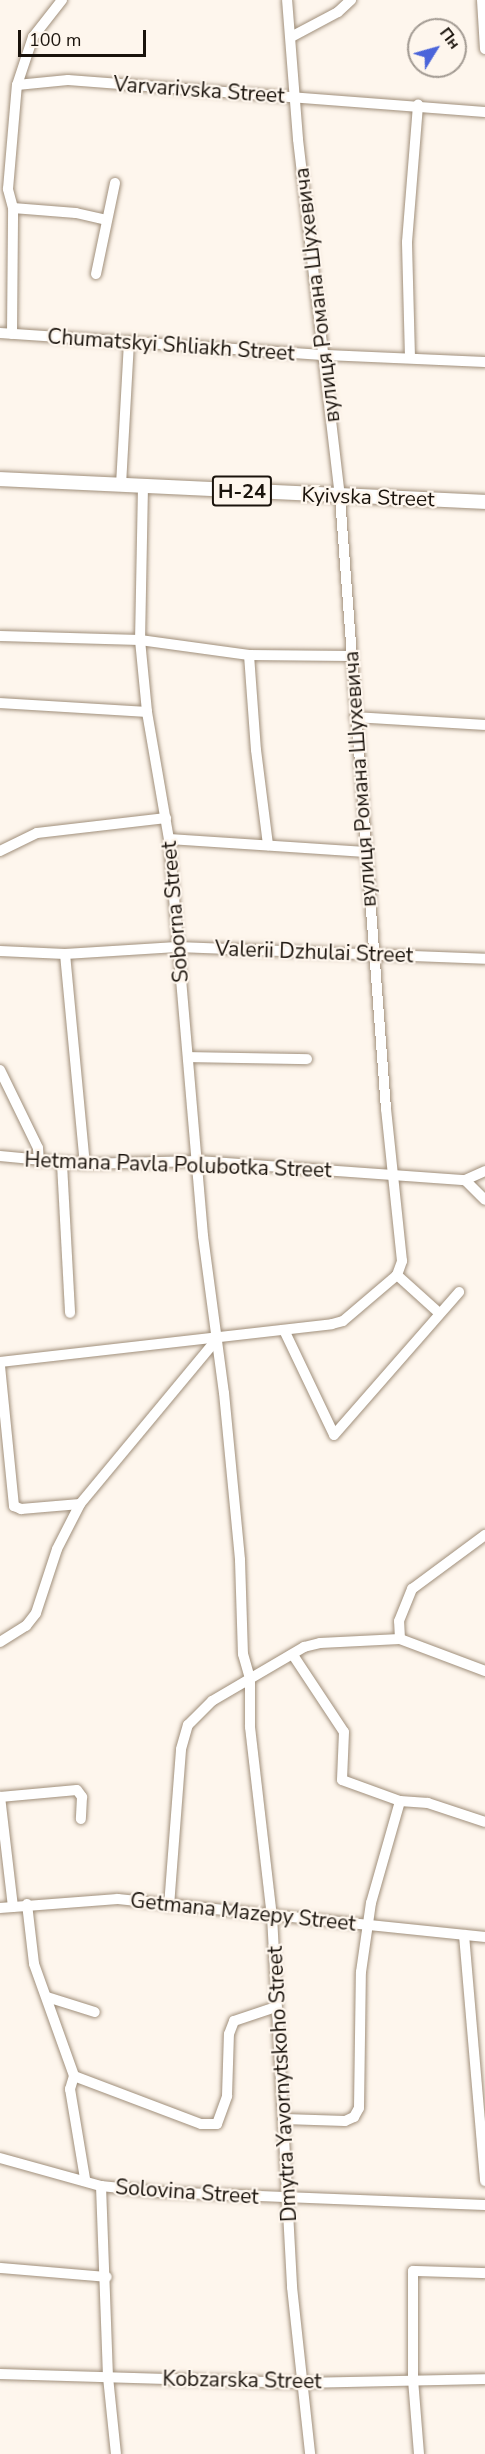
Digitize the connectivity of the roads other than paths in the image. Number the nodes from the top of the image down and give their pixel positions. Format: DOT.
graph roads {
  1 [pos="62,0"];
  2 [pos="287,0"];
  3 [pos="351,0"];
  4 [pos="482,0"];
  5 [pos="291,38"];
  6 [pos="485,49"];
  7 [pos="17,85"];
  8 [pos="296,98"];
  9 [pos="418,104"];
  10 [pos="485,112"];
  11 [pos="115,183"];
  12 [pos="4,190"];
  13 [pos="14,208"];
  14 [pos="106,220"];
  15 [pos="96,274"];
  16 [pos="0,333"];
  17 [pos="12,334"];
  18 [pos="129,341"];
  19 [pos="326,356"];
  20 [pos="410,358"];
  21 [pos="485,362"];
  22 [pos="0,480"];
  23 [pos="121,485"];
  24 [pos="143,486"];
  25 [pos="340,497"];
  26 [pos="485,502"];
  27 [pos="0,636"];
  28 [pos="140,640"];
  29 [pos="249,654"];
  30 [pos="351,656"];
  31 [pos="0,703"];
  32 [pos="147,712"];
  33 [pos="355,717"];
  34 [pos="485,725"];
  35 [pos="166,818"];
  36 [pos="169,838"];
  37 [pos="268,845"];
  38 [pos="0,851"];
  39 [pos="366,852"];
  40 [pos="177,947"];
  41 [pos="0,951"];
  42 [pos="65,954"];
  43 [pos="374,955"];
  44 [pos="485,959"];
  45 [pos="189,1057"];
  46 [pos="307,1059"];
  47 [pos="0,1070"];
  48 [pos="0,1156"];
  49 [pos="39,1161"];
  50 [pos="198,1161"];
  51 [pos="62,1164"];
  52 [pos="85,1164"];
  53 [pos="485,1171"];
  54 [pos="395,1176"];
  55 [pos="465,1180"];
  56 [pos="485,1200"];
  57 [pos="397,1275"];
  58 [pos="459,1292"];
  59 [pos="70,1313"];
  60 [pos="439,1313"];
  61 [pos="284,1330"];
  62 [pos="217,1339"];
  63 [pos="0,1364"];
  64 [pos="80,1504"];
  65 [pos="485,1535"];
  66 [pos="400,1639"];
  67 [pos="0,1642"];
  68 [pos="293,1655"];
  69 [pos="485,1671"];
  70 [pos="250,1678"];
  71 [pos="400,1801"];
  72 [pos="81,1819"];
  73 [pos="485,1822"];
  74 [pos="27,1904"];
  75 [pos="169,1906"];
  76 [pos="13,1907"];
  77 [pos="0,1908"];
  78 [pos="272,1917"];
  79 [pos="368,1925"];
  80 [pos="464,1935"];
  81 [pos="485,1937"];
  82 [pos="47,1997"];
  83 [pos="276,2007"];
  84 [pos="95,2012"];
  85 [pos="74,2076"];
  86 [pos="284,2119"];
  87 [pos="0,2158"];
  88 [pos="85,2179"];
  89 [pos="485,2181"];
  90 [pos="101,2186"];
  91 [pos="289,2198"];
  92 [pos="485,2205"];
  93 [pos="0,2268"];
  94 [pos="485,2272"];
  95 [pos="107,2277"];
  96 [pos="0,2374"];
  97 [pos="108,2377"];
  98 [pos="485,2379"];
  99 [pos="413,2380"];
  100 [pos="300,2383"];
  101 [pos="116,2454"];
  102 [pos="310,2454"];
  103 [pos="419,2454"];
  1 -- 7 [label="street"];
  2 -- 5 [label="street, вулиця Романа Шухевича"];
  3 -- 5 [label="street"];
  4 -- 6 [label="street"];
  5 -- 8 [label="street, вулиця Романа Шухевича"];
  7 -- 8 [label="street, Varvarivska Street"];
  7 -- 12 [label="street"];
  8 -- 9 [label="street, Varvarivska Street"];
  8 -- 19 [label="street, вулиця Романа Шухевича"];
  9 -- 10 [label="street, Varvarivska Street"];
  9 -- 20 [label="street"];
  11 -- 14 [label="street"];
  12 -- 13 [label="street"];
  13 -- 14 [label="street"];
  13 -- 17 [label="street"];
  14 -- 15 [label="street"];
  16 -- 17 [label="street, Chumatskyi Shliakh Street"];
  17 -- 18 [label="street, Chumatskyi Shliakh Street"];
  18 -- 19 [label="street, Chumatskyi Shliakh Street"];
  18 -- 23 [label="street"];
  19 -- 20 [label="street, Chumatskyi Shliakh Street"];
  19 -- 25 [label="street, вулиця Романа Шухевича"];
  20 -- 21 [label="street, Chumatskyi Shliakh Street"];
  22 -- 23 [label="main road, Kyivska Street / Н-24"];
  23 -- 24 [label="main road, Kyivska Street / Н-24"];
  24 -- 25 [label="main road, Kyivska Street / Н-24"];
  24 -- 28 [label="street, Soborna Street"];
  25 -- 26 [label="main road, Kyivska Street / Н-24"];
  25 -- 30 [label="street, вулиця Романа Шухевича"];
  27 -- 28 [label="street"];
  28 -- 29 [label="street"];
  28 -- 32 [label="street, Soborna Street"];
  29 -- 30 [label="street"];
  29 -- 37 [label="street"];
  30 -- 33 [label="street, вулиця Романа Шухевича"];
  31 -- 32 [label="street"];
  32 -- 35 [label="street, Soborna Street"];
  33 -- 34 [label="street"];
  33 -- 39 [label="street, вулиця Романа Шухевича"];
  35 -- 36 [label="street, Soborna Street"];
  35 -- 38 [label="street"];
  36 -- 37 [label="street"];
  36 -- 40 [label="street, Soborna Street"];
  37 -- 39 [label="street"];
  39 -- 43 [label="street, вулиця Романа Шухевича"];
  40 -- 42 [label="street, Valerii Dzhulai Street"];
  40 -- 43 [label="street, Valerii Dzhulai Street"];
  40 -- 45 [label="street, Soborna Street"];
  41 -- 42 [label="street, Valerii Dzhulai Street"];
  42 -- 52 [label="street"];
  43 -- 44 [label="street, Valerii Dzhulai Street"];
  43 -- 54 [label="street, вулиця Романа Шухевича"];
  45 -- 46 [label="street"];
  45 -- 50 [label="street, Soborna Street"];
  47 -- 49 [label="street"];
  48 -- 49 [label="street, Hetmana Pavla Polubotka Street"];
  49 -- 51 [label="street, Hetmana Pavla Polubotka Street"];
  50 -- 52 [label="street, Hetmana Pavla Polubotka Street"];
  50 -- 54 [label="street, Hetmana Pavla Polubotka Street"];
  50 -- 62 [label="street, Soborna Street"];
  51 -- 52 [label="street, Hetmana Pavla Polubotka Street"];
  51 -- 59 [label="street"];
  53 -- 55 [label="street, Hetmana Pavla Polubotka Street"];
  54 -- 55 [label="street, Hetmana Pavla Polubotka Street"];
  54 -- 57 [label="street, вулиця Романа Шухевича"];
  55 -- 56 [label="street"];
  57 -- 60 [label="street"];
  57 -- 61 [label="street"];
  58 -- 60 [label="street"];
  60 -- 61 [label="street"];
  61 -- 62 [label="street"];
  62 -- 63 [label="street"];
  62 -- 64 [label="street"];
  62 -- 70 [label="street, Dmytra Yavornytskoho Street"];
  63 -- 64 [label="street"];
  64 -- 67 [label="street"];
  65 -- 66 [label="street"];
  66 -- 68 [label="street"];
  66 -- 69 [label="street"];
  68 -- 70 [label="street"];
  68 -- 71 [label="street"];
  70 -- 75 [label="street"];
  70 -- 78 [label="street, Dmytra Yavornytskoho Street"];
  71 -- 73 [label="street"];
  71 -- 79 [label="street"];
  72 -- 76 [label="street"];
  74 -- 75 [label="street, Getmana Mazepy Street"];
  74 -- 76 [label="street, Getmana Mazepy Street"];
  74 -- 82 [label="street"];
  75 -- 78 [label="street, Getmana Mazepy Street"];
  76 -- 77 [label="street, Getmana Mazepy Street"];
  78 -- 79 [label="street, Getmana Mazepy Street"];
  78 -- 83 [label="street, Dmytra Yavornytskoho Street"];
  79 -- 80 [label="street, Getmana Mazepy Street"];
  79 -- 86 [label="street"];
  80 -- 81 [label="street, Getmana Mazepy Street"];
  80 -- 89 [label="street"];
  82 -- 84 [label="street"];
  82 -- 85 [label="street"];
  83 -- 85 [label="street"];
  83 -- 86 [label="street, Dmytra Yavornytskoho Street"];
  85 -- 88 [label="street"];
  86 -- 91 [label="street, Dmytra Yavornytskoho Street"];
  87 -- 88 [label="street, Solovina Street"];
  88 -- 90 [label="street, Solovina Street"];
  90 -- 91 [label="street, Solovina Street"];
  90 -- 95 [label="street"];
  91 -- 92 [label="street, Solovina Street"];
  91 -- 100 [label="street, Dmytra Yavornytskoho Street"];
  93 -- 95 [label="street"];
  94 -- 99 [label="street"];
  95 -- 97 [label="street"];
  96 -- 97 [label="street, Kobzarska Street"];
  97 -- 100 [label="street, Kobzarska Street"];
  97 -- 101 [label="street"];
  98 -- 99 [label="street, Kobzarska Street"];
  99 -- 100 [label="street, Kobzarska Street"];
  99 -- 103 [label="street"];
  100 -- 102 [label="street, Dmytra Yavornytskoho Street"];
}
